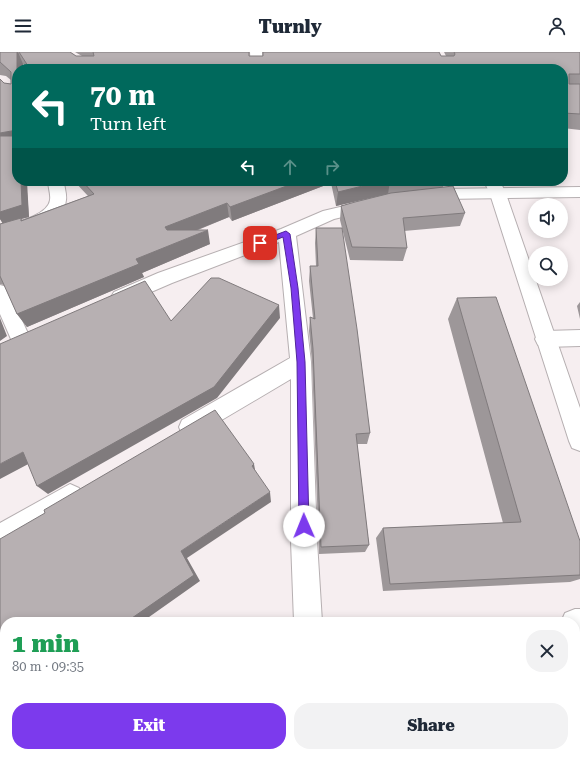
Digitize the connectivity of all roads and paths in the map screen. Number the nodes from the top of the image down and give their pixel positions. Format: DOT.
graph roads {
  1 [pos="256,52"];
  2 [pos="257,64"];
  3 [pos="56,186"];
  4 [pos="495,188"];
  5 [pos="580,192"];
  6 [pos="411,198"];
  7 [pos="388,200"];
  8 [pos="0,233"];
  9 [pos="286,234"];
  10 [pos="0,292"];
  11 [pos="107,303"];
  12 [pos="580,338"];
  13 [pos="545,339"];
  14 [pos="21,341"];
  15 [pos="301,362"];
  16 [pos="171,438"];
  17 [pos="580,442"];
  18 [pos="89,485"];
  19 [pos="0,537"];
  20 [pos="308,617"];
  1 -- 2 [label="street"];
  3 -- 8 [label="street"];
  4 -- 5 [label="street"];
  4 -- 6 [label="street"];
  4 -- 13 [label="street"];
  7 -- 9 [label="street"];
  9 -- 11 [label="street"];
  9 -- 15 [label="street"];
  10 -- 14 [label="street"];
  12 -- 13 [label="street"];
  13 -- 17 [label="street"];
  15 -- 16 [label="street"];
  15 -- 20 [label="street"];
  18 -- 19 [label="street"];
}
